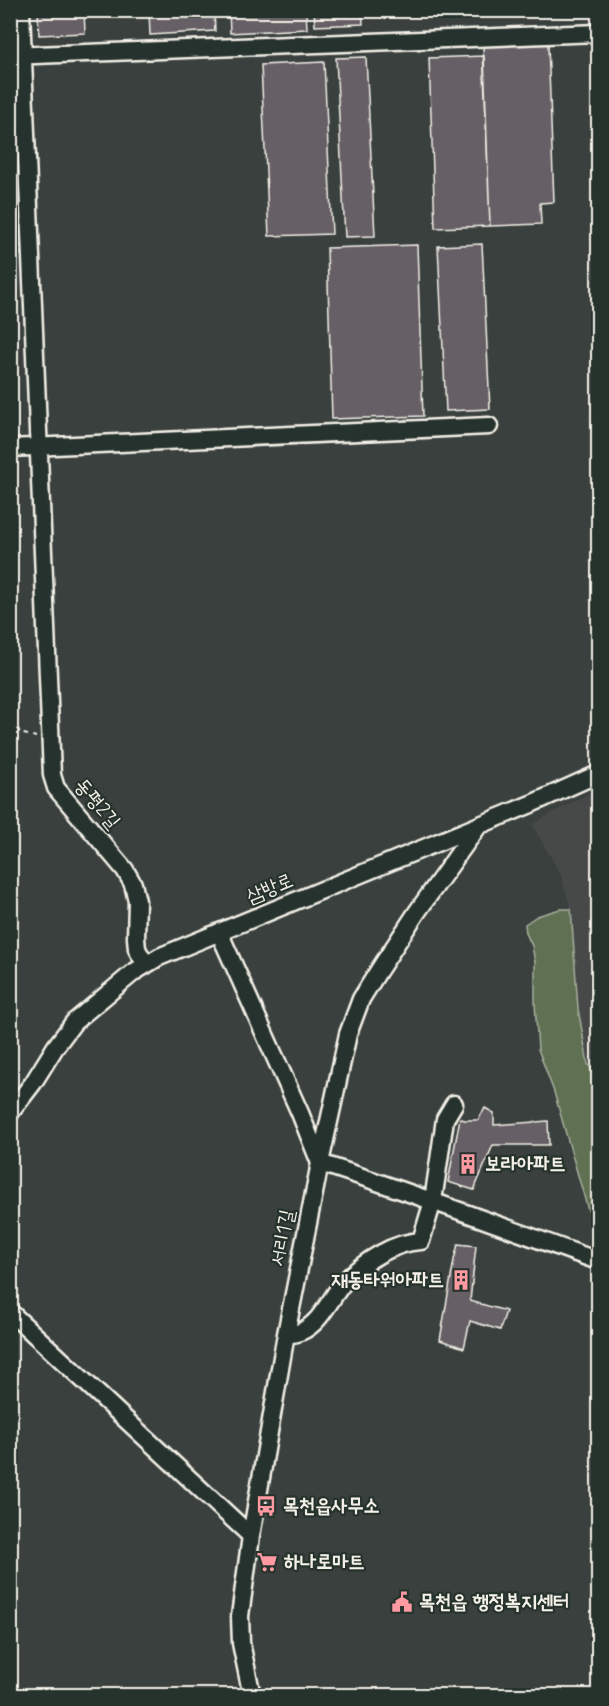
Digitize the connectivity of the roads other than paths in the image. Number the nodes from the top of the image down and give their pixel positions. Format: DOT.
graph roads {
  1 [pos="21,10"];
  2 [pos="598,33"];
  3 [pos="17,56"];
  4 [pos="489,426"];
  5 [pos="40,447"];
  6 [pos="10,448"];
  7 [pos="598,774"];
  8 [pos="479,825"];
  9 [pos="219,932"];
  10 [pos="146,965"];
  11 [pos="454,1104"];
  12 [pos="10,1113"];
  13 [pos="320,1163"];
  14 [pos="433,1201"];
  15 [pos="598,1262"];
  16 [pos="10,1311"];
  17 [pos="286,1334"];
  18 [pos="251,1536"];
  19 [pos="252,1695"];
  1 -- 3 [label="street, 동평2길"];
  2 -- 3 [label="street"];
  3 -- 5 [label="street, 동평2길"];
  4 -- 5 [label="street"];
  5 -- 6 [label="street"];
  5 -- 10 [label="street, 동평2길"];
  7 -- 8 [label="street, 삼방로"];
  8 -- 9 [label="street, 삼방로"];
  8 -- 13 [label="street, 서리1길"];
  9 -- 10 [label="street, 삼방로"];
  9 -- 13 [label="street"];
  10 -- 12 [label="street, 삼방로"];
  11 -- 14 [label="street"];
  13 -- 14 [label="street"];
  13 -- 17 [label="street, 서리1길"];
  14 -- 15 [label="street"];
  14 -- 17 [label="street"];
  16 -- 18 [label="street"];
  17 -- 18 [label="street, 서리1길"];
  18 -- 19 [label="street, 서리1길"];
}
